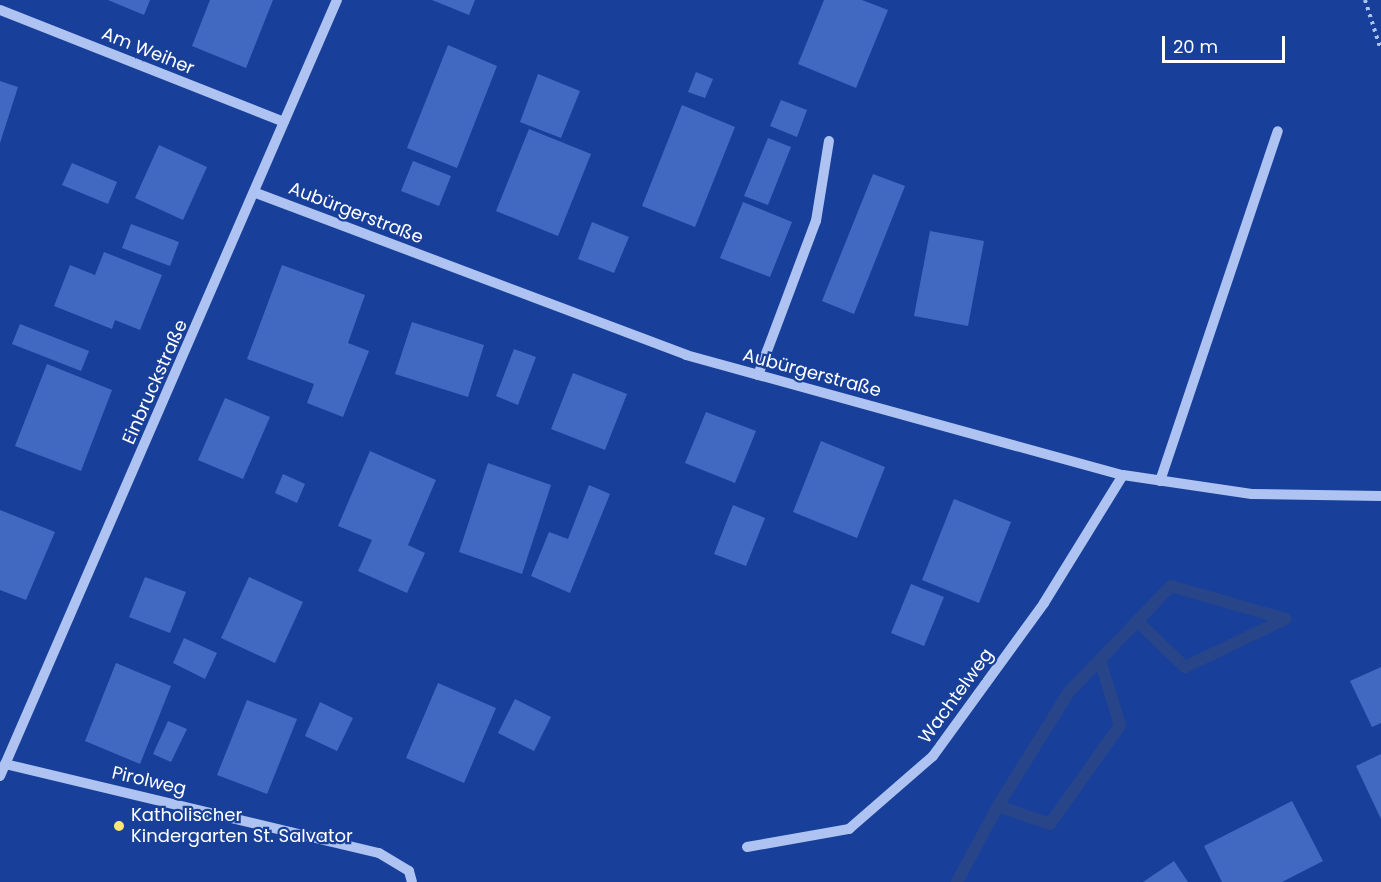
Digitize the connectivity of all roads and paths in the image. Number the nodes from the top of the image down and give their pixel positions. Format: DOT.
graph roads {
  1 [pos="337,0"];
  2 [pos="1365,0"];
  3 [pos="0,10"];
  4 [pos="1381,50"];
  5 [pos="284,122"];
  6 [pos="1278,131"];
  7 [pos="829,141"];
  8 [pos="256,193"];
  9 [pos="758,375"];
  10 [pos="1123,475"];
  11 [pos="1160,481"];
  12 [pos="1381,496"];
  13 [pos="5,764"];
  14 [pos="0,776"];
  15 [pos="747,847"];
  16 [pos="412,882"];
  1 -- 5 [label="street, Einbruckstraße"];
  2 -- 4 [label="path"];
  3 -- 5 [label="street, Am Weiher"];
  5 -- 8 [label="street, Einbruckstraße"];
  6 -- 11 [label="street"];
  7 -- 9 [label="street"];
  8 -- 9 [label="street, Aubürgerstraße"];
  8 -- 13 [label="street, Einbruckstraße"];
  9 -- 10 [label="street, Aubürgerstraße"];
  10 -- 11 [label="street, Aubürgerstraße"];
  10 -- 15 [label="street, Wachtelweg"];
  11 -- 12 [label="street, Aubürgerstraße"];
  13 -- 14 [label="street, Einbruckstraße"];
  13 -- 16 [label="street, Pirolweg"];
}
